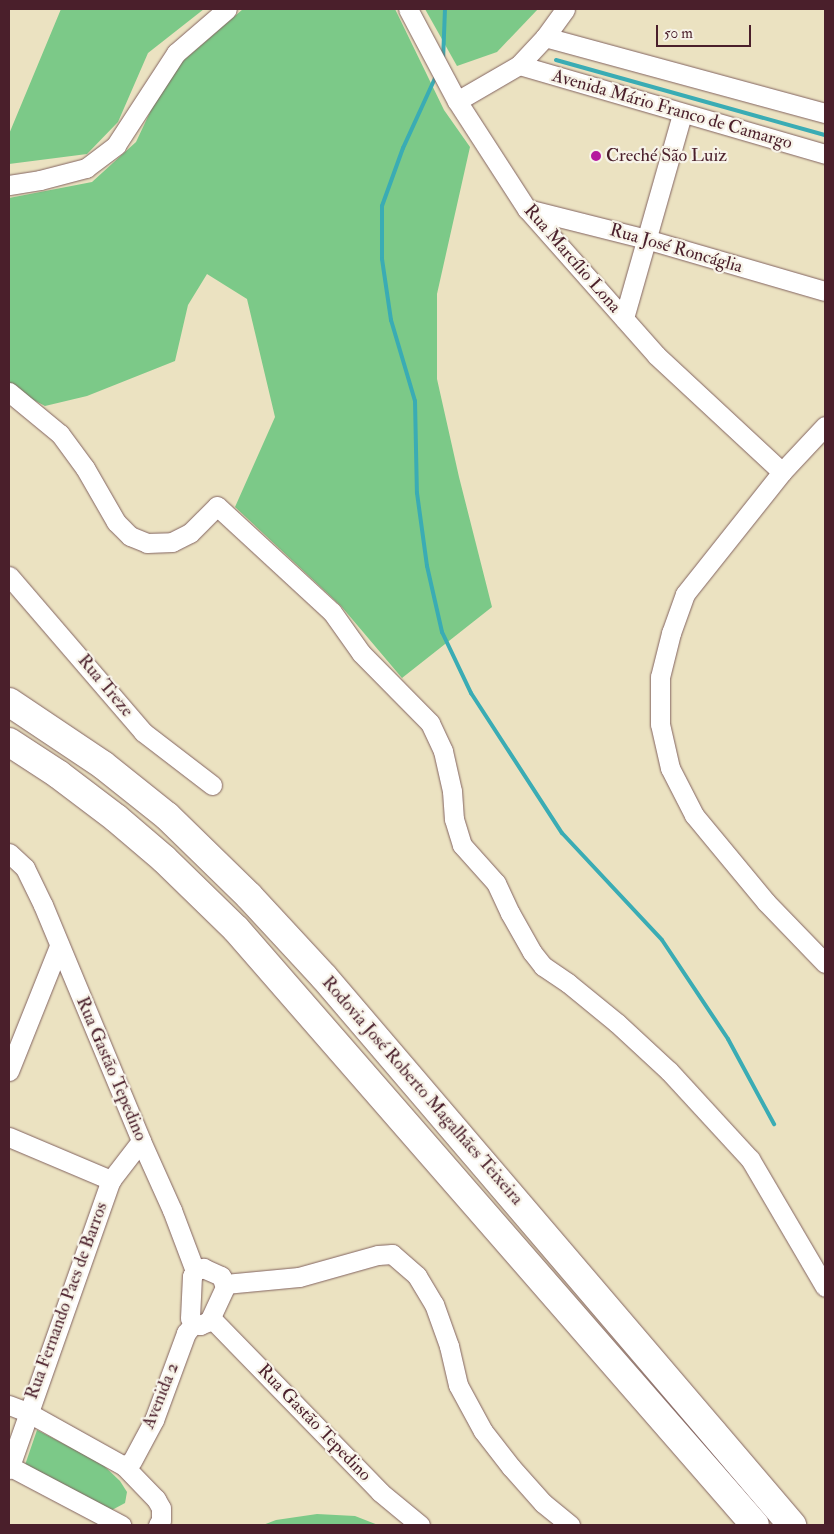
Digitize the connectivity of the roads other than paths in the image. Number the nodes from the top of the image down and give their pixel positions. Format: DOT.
graph roads {
  1 [pos="227,9"];
  2 [pos="408,9"];
  3 [pos="565,9"];
  4 [pos="545,36"];
  5 [pos="519,65"];
  6 [pos="456,101"];
  7 [pos="825,113"];
  8 [pos="682,114"];
  9 [pos="825,154"];
  10 [pos="9,185"];
  11 [pos="527,209"];
  12 [pos="646,239"];
  13 [pos="825,292"];
  14 [pos="624,318"];
  15 [pos="9,392"];
  16 [pos="825,426"];
  17 [pos="782,472"];
  18 [pos="9,576"];
  19 [pos="9,702"];
  20 [pos="9,742"];
  21 [pos="212,785"];
  22 [pos="9,852"];
  23 [pos="60,946"];
  24 [pos="825,963"];
  25 [pos="9,1071"];
  26 [pos="9,1138"];
  27 [pos="141,1142"];
  28 [pos="111,1180"];
  29 [pos="195,1270"];
  30 [pos="225,1284"];
  31 [pos="825,1287"];
  32 [pos="202,1321"];
  33 [pos="9,1405"];
  34 [pos="27,1412"];
  35 [pos="124,1466"];
  36 [pos="9,1467"];
  37 [pos="120,1525"];
  38 [pos="158,1525"];
  39 [pos="420,1525"];
  40 [pos="570,1525"];
  41 [pos="755,1525"];
  42 [pos="792,1525"];
  1 -- 10 [label="street"];
  2 -- 6 [label="street, Rua Marcílio Lona"];
  3 -- 4 [label="street"];
  4 -- 5 [label="street"];
  4 -- 7 [label="street, Avenida Mário Franco de Camargo"];
  5 -- 6 [label="street"];
  5 -- 8 [label="street, Avenida Mário Franco de Camargo"];
  6 -- 11 [label="street, Rua Marcílio Lona"];
  8 -- 9 [label="street, Avenida Mário Franco de Camargo"];
  8 -- 12 [label="street"];
  11 -- 12 [label="street, Rua José Roncáglia"];
  11 -- 14 [label="street, Rua Marcílio Lona"];
  12 -- 13 [label="street, Rua José Roncáglia"];
  12 -- 14 [label="street"];
  14 -- 17 [label="street, Rua Marcílio Lona"];
  15 -- 31 [label="street"];
  16 -- 17 [label="street"];
  17 -- 24 [label="street"];
  18 -- 21 [label="street, Rua Treze"];
  19 -- 42 [label="highway, Rodovia José Roberto Magalhães Teixeira"];
  20 -- 41 [label="highway, Rodovia José Roberto Magalhães Teixeira"];
  22 -- 23 [label="street, Rua Gastão Tepedino"];
  23 -- 25 [label="street"];
  23 -- 27 [label="street, Rua Gastão Tepedino"];
  26 -- 28 [label="street"];
  27 -- 28 [label="street, Rua Fernando Paes de Barros"];
  27 -- 29 [label="street, Rua Gastão Tepedino"];
  28 -- 34 [label="street, Rua Fernando Paes de Barros"];
  29 -- 30 [label="street"];
  29 -- 32 [label="street"];
  30 -- 32 [label="street, Avenida 2"];
  30 -- 40 [label="street"];
  32 -- 35 [label="street, Avenida 2"];
  32 -- 39 [label="street, Rua Gastão Tepedino"];
  33 -- 34 [label="street"];
  34 -- 35 [label="street"];
  34 -- 36 [label="street, Rua Fernando Paes de Barros"];
  35 -- 38 [label="street"];
  36 -- 37 [label="street"];
}
